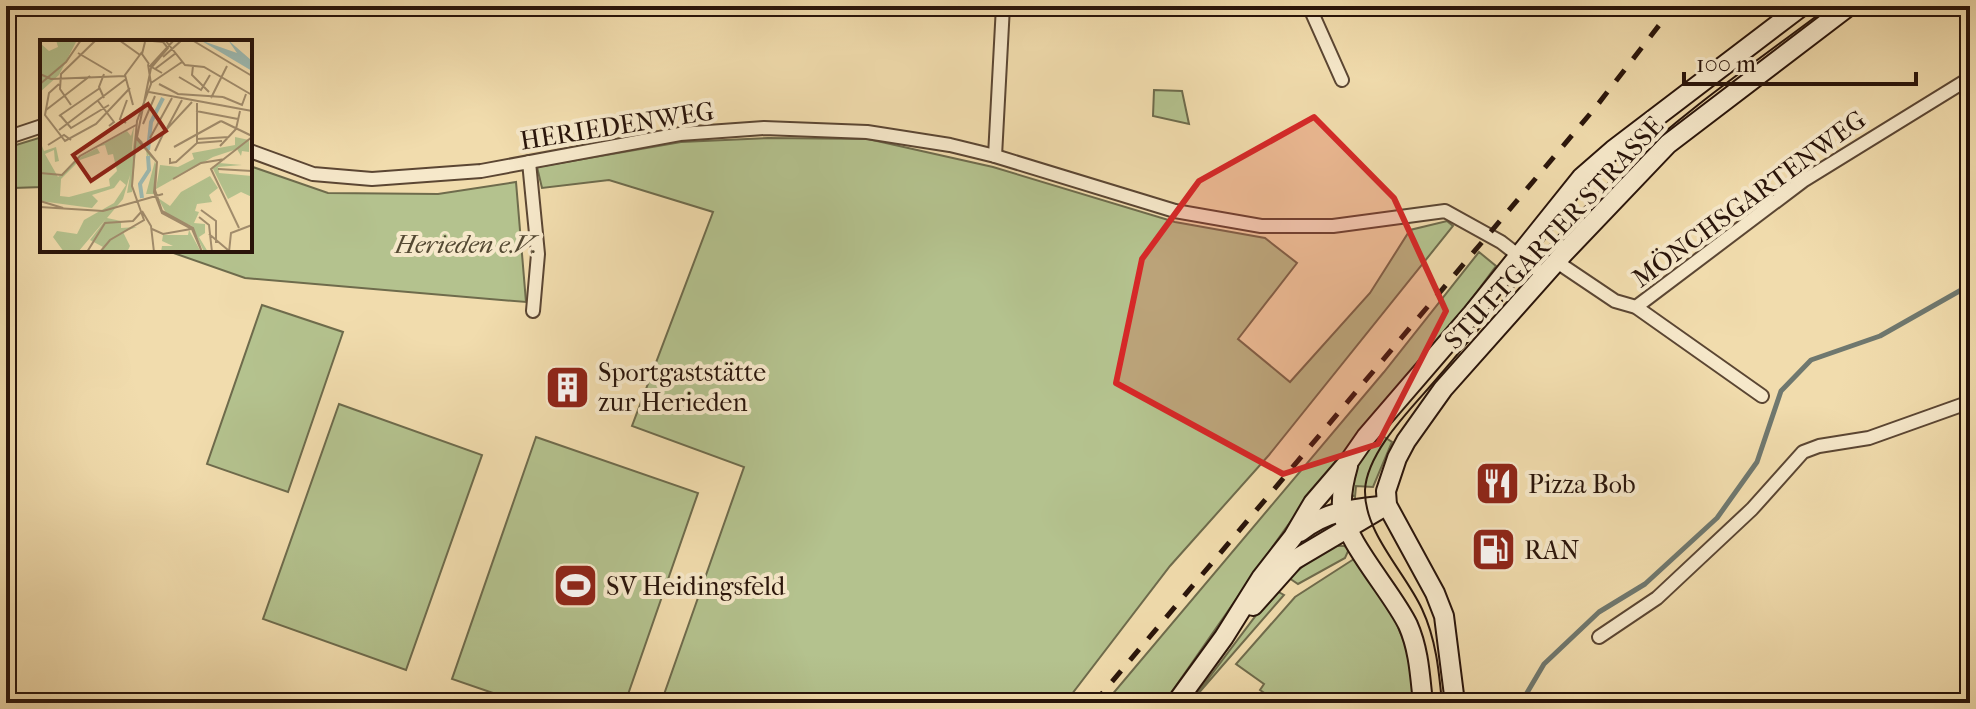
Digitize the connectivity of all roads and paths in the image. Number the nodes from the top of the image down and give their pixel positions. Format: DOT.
graph roads {
  1 [pos="1003,6"];
  2 [pos="1309,6"];
  3 [pos="1802,6"];
  4 [pos="1849,6"];
  5 [pos="1970,78"];
  6 [pos="1342,80"];
  7 [pos="40,127"];
  8 [pos="6,138"];
  9 [pos="252,152"];
  10 [pos="995,156"];
  11 [pos="529,162"];
  12 [pos="1518,254"];
  13 [pos="1551,269"];
  14 [pos="1636,307"];
  15 [pos="533,311"];
  16 [pos="1762,396"];
  17 [pos="1970,402"];
  18 [pos="1350,460"];
  19 [pos="1387,505"];
  20 [pos="1345,520"];
  21 [pos="1293,537"];
  22 [pos="1224,637"];
  23 [pos="1599,637"];
  24 [pos="1970,699"];
  25 [pos="1176,703"];
  26 [pos="1423,703"];
  27 [pos="1455,703"];
  28 [pos="1952,703"];
  1 -- 10 [label="street"];
  2 -- 6 [label="street"];
  3 -- 12 [label="main road, STUTTGARTER STRASSE"];
  4 -- 13 [label="main road, STUTTGARTER STRASSE"];
  5 -- 14 [label="street, MÖNCHSGARTENWEG"];
  7 -- 8 [label="street"];
  9 -- 11 [label="street, HERIEDENWEG"];
  10 -- 11 [label="street, HERIEDENWEG"];
  10 -- 12 [label="street, HERIEDENWEG"];
  11 -- 15 [label="street"];
  12 -- 13 [label="street, HERIEDENWEG"];
  12 -- 18 [label="main road, STUTTGARTER STRASSE"];
  13 -- 14 [label="street, MÖNCHSGARTENWEG"];
  13 -- 19 [label="main road, STUTTGARTER STRASSE"];
  14 -- 16 [label="street, MÖNCHSGARTENWEG"];
  17 -- 23 [label="street"];
  18 -- 20 [label="main road, STUTTGARTER STRASSE"];
  18 -- 21 [label="main road, STUTTGARTER STRASSE"];
  19 -- 20 [label="main road, STUTTGARTER STRASSE"];
  19 -- 27 [label="main road"];
  20 -- 21 [label="main road, STUTTGARTER STRASSE"];
  20 -- 22 [label="main road, STUTTGARTER STRASSE"];
  20 -- 26 [label="main road"];
  21 -- 22 [label="main road, STUTTGARTER STRASSE"];
  22 -- 25 [label="main road, STUTTGARTER STRASSE"];
  24 -- 28 [label="street"];
}
